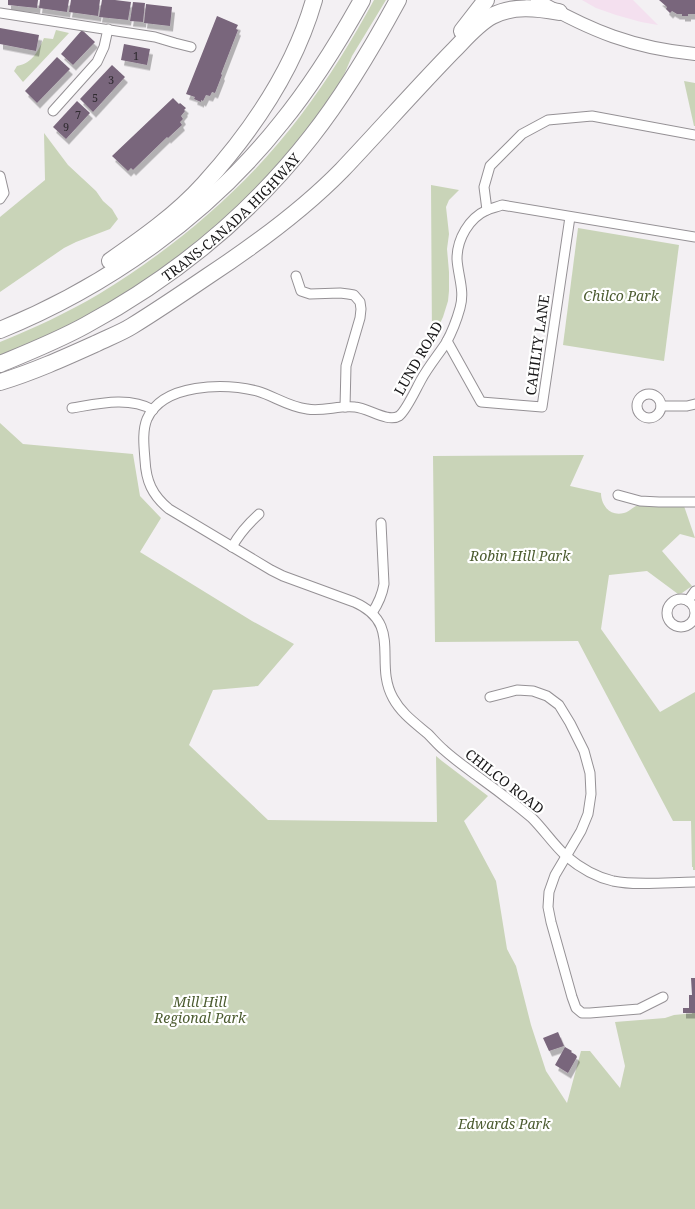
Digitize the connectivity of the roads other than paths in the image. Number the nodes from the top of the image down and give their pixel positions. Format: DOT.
graph roads {
  1 [pos="314,0"];
  2 [pos="362,0"];
  3 [pos="398,0"];
  4 [pos="486,0"];
  5 [pos="537,0"];
  6 [pos="559,12"];
  7 [pos="0,13"];
  8 [pos="108,29"];
  9 [pos="191,47"];
  10 [pos="695,54"];
  11 [pos="429,75"];
  12 [pos="53,111"];
  13 [pos="695,135"];
  14 [pos="0,176"];
  15 [pos="0,199"];
  16 [pos="487,210"];
  17 [pos="570,217"];
  18 [pos="695,237"];
  19 [pos="296,276"];
  20 [pos="0,325"];
  21 [pos="0,330"];
  22 [pos="447,341"];
  23 [pos="0,364"];
  24 [pos="0,382"];
  25 [pos="695,404"];
  26 [pos="345,406"];
  27 [pos="661,406"];
  28 [pos="72,408"];
  29 [pos="153,410"];
  30 [pos="618,495"];
  31 [pos="695,502"];
  32 [pos="259,514"];
  33 [pos="381,523"];
  34 [pos="232,547"];
  35 [pos="695,591"];
  36 [pos="688,601"];
  37 [pos="372,613"];
  38 [pos="490,697"];
  39 [pos="566,856"];
  40 [pos="695,882"];
  41 [pos="663,997"];
  1 -- 20 [label="highway"];
  2 -- 21 [label="highway, TRANS-CANADA HIGHWAY"];
  3 -- 23 [label="highway, TRANS-CANADA HIGHWAY"];
  4 -- 11 [label="highway"];
  5 -- 6 [label="main road"];
  6 -- 10 [label="main road"];
  6 -- 11 [label="highway"];
  7 -- 8 [label="street"];
  8 -- 9 [label="street"];
  8 -- 12 [label="street"];
  11 -- 24 [label="highway"];
  13 -- 16 [label="street"];
  14 -- 15 [label="street"];
  16 -- 17 [label="street"];
  16 -- 22 [label="street, LUND ROAD"];
  17 -- 18 [label="street"];
  17 -- 22 [label="street, CAHILTY LANE"];
  19 -- 26 [label="street"];
  22 -- 26 [label="street, LUND ROAD"];
  25 -- 27 [label="street"];
  26 -- 29 [label="street, LUND ROAD"];
  28 -- 29 [label="street"];
  29 -- 34 [label="street"];
  30 -- 31 [label="street"];
  32 -- 34 [label="street"];
  33 -- 37 [label="street"];
  34 -- 37 [label="street"];
  35 -- 36 [label="street"];
  37 -- 39 [label="street, CHILCO ROAD"];
  38 -- 39 [label="street"];
  39 -- 40 [label="street, CHILCO ROAD"];
  39 -- 41 [label="street"];
}
